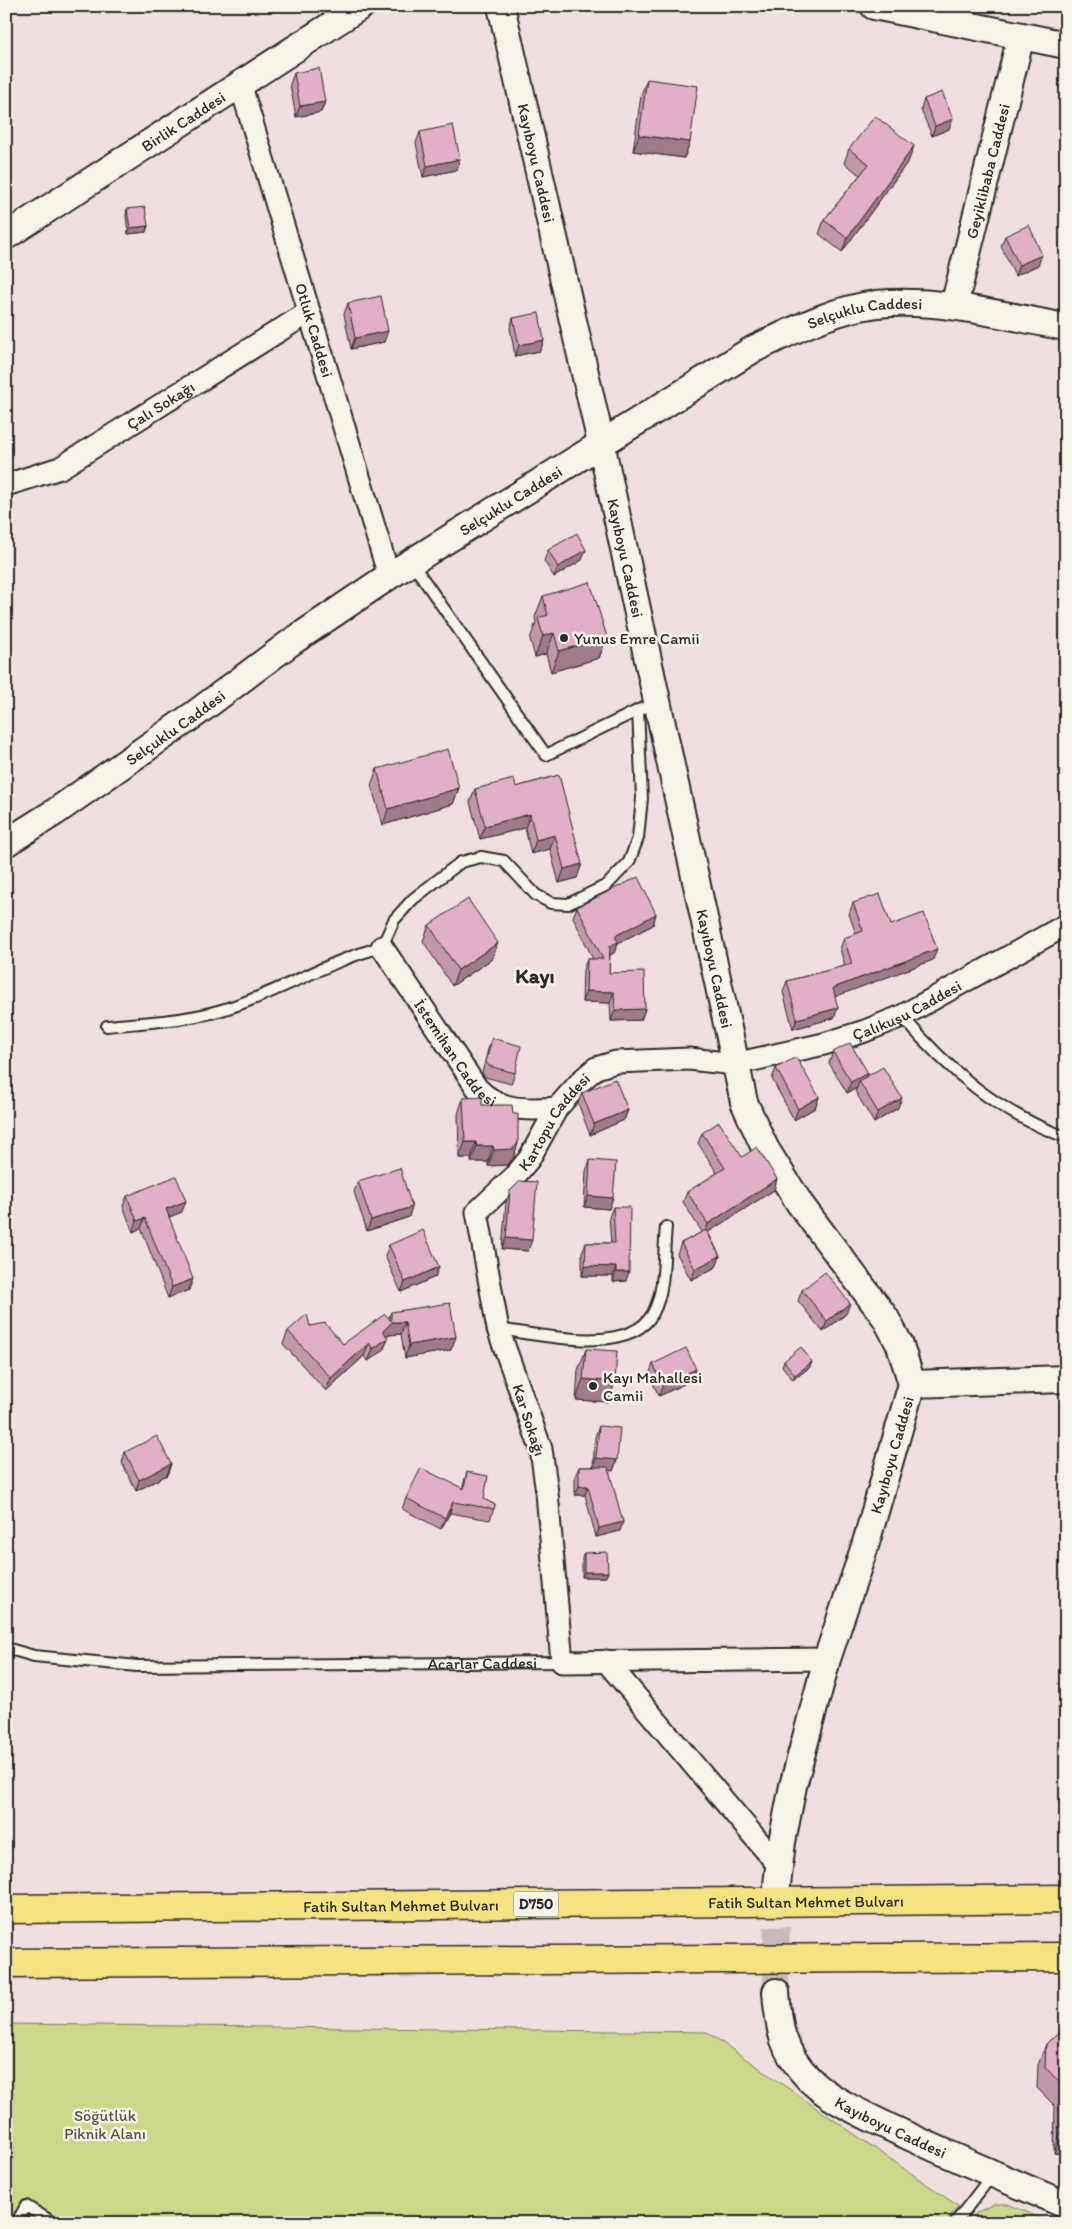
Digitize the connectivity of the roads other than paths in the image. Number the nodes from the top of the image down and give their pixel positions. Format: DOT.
graph roads {
  1 [pos="361,6"];
  2 [pos="501,6"];
  3 [pos="874,6"];
  4 [pos="937,12"];
  5 [pos="1021,36"];
  6 [pos="1066,45"];
  7 [pos="240,83"];
  8 [pos="6,236"];
  9 [pos="954,306"];
  10 [pos="309,312"];
  11 [pos="1066,327"];
  12 [pos="601,443"];
  13 [pos="6,485"];
  14 [pos="411,562"];
  15 [pos="389,576"];
  16 [pos="647,706"];
  17 [pos="6,843"];
  18 [pos="1066,924"];
  19 [pos="382,948"];
  20 [pos="902,1016"];
  21 [pos="107,1026"];
  22 [pos="735,1064"];
  23 [pos="557,1108"];
  24 [pos="1066,1137"];
  25 [pos="477,1212"];
  26 [pos="666,1227"];
  27 [pos="498,1329"];
  28 [pos="1066,1379"];
  29 [pos="912,1384"];
  30 [pos="6,1648"];
  31 [pos="827,1659"];
  32 [pos="606,1661"];
  33 [pos="562,1662"];
  34 [pos="778,1876"];
  35 [pos="1066,1899"];
  36 [pos="6,1909"];
  37 [pos="1066,1957"];
  38 [pos="6,1963"];
  39 [pos="776,1992"];
  40 [pos="993,2174"];
  41 [pos="1066,2205"];
  42 [pos="16,2222"];
  43 [pos="54,2223"];
  44 [pos="955,2223"];
  1 -- 7 [label="street, Birlik Caddesi"];
  2 -- 12 [label="street, Kayıboyu Caddesi"];
  3 -- 4 [label="street"];
  4 -- 5 [label="street"];
  5 -- 6 [label="street"];
  5 -- 9 [label="street, Geyiklibaba Caddesi"];
  7 -- 8 [label="street, Birlik Caddesi"];
  7 -- 10 [label="street, Otluk Caddesi"];
  9 -- 11 [label="street, Selçuklu Caddesi"];
  9 -- 12 [label="street, Selçuklu Caddesi"];
  10 -- 13 [label="street, Çalı Sokağı"];
  10 -- 15 [label="street, Otluk Caddesi"];
  12 -- 14 [label="street, Selçuklu Caddesi"];
  12 -- 16 [label="street, Kayıboyu Caddesi"];
  14 -- 15 [label="street, Selçuklu Caddesi"];
  14 -- 16 [label="lane"];
  15 -- 17 [label="street, Selçuklu Caddesi"];
  16 -- 19 [label="lane"];
  16 -- 22 [label="street, Kayıboyu Caddesi"];
  18 -- 20 [label="street, Çalıkuşu Caddesi"];
  19 -- 21 [label="lane"];
  19 -- 23 [label="street, İstemihan Caddesi"];
  20 -- 22 [label="street, Çalıkuşu Caddesi"];
  20 -- 24 [label="lane"];
  22 -- 23 [label="street, Kartopu Caddesi"];
  22 -- 29 [label="street, Kayıboyu Caddesi"];
  23 -- 25 [label="street, Kartopu Caddesi"];
  25 -- 27 [label="street, Kar Sokağı"];
  26 -- 27 [label="lane"];
  27 -- 33 [label="street, Kar Sokağı"];
  28 -- 29 [label="street"];
  29 -- 31 [label="street, Kayıboyu Caddesi"];
  30 -- 33 [label="lane, Acarlar Caddesi"];
  31 -- 32 [label="street, Acarlar Caddesi"];
  31 -- 34 [label="street, Kayıboyu Caddesi"];
  32 -- 33 [label="street, Acarlar Caddesi"];
  32 -- 34 [label="street"];
  35 -- 36 [label="highway, Fatih Sultan Mehmet Bulvarı / D750"];
  37 -- 38 [label="highway"];
  39 -- 40 [label="street, Kayıboyu Caddesi"];
  40 -- 41 [label="street, Kayıboyu Caddesi"];
  40 -- 44 [label="lane"];
  42 -- 43 [label="lane"];
}
